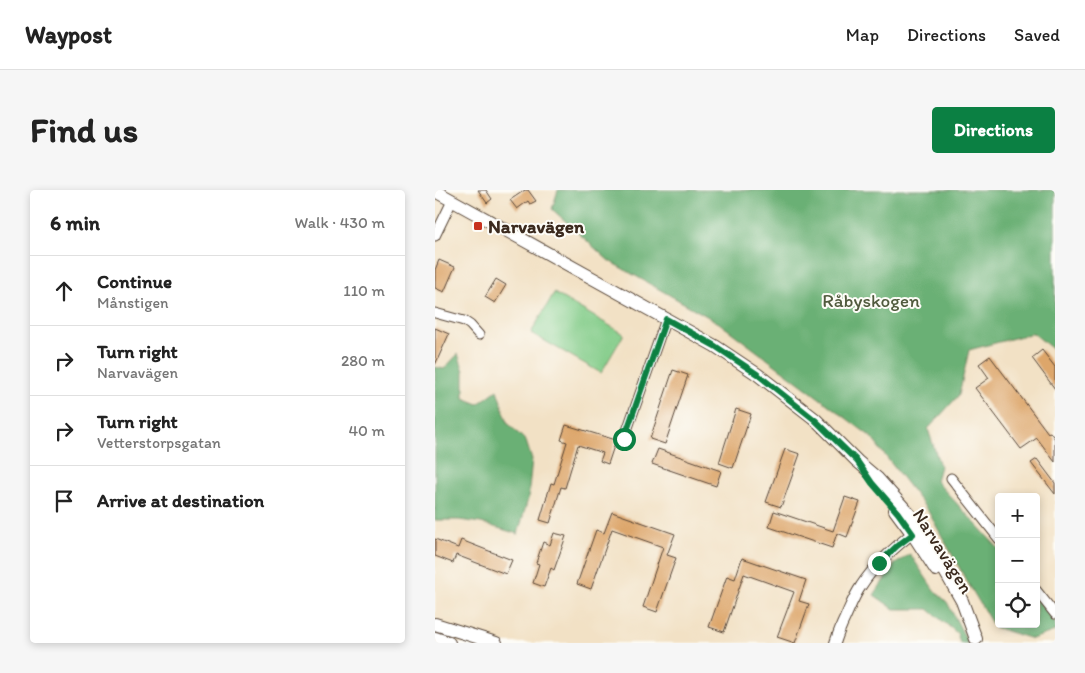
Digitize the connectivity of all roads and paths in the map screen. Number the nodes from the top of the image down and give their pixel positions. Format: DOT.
graph roads {
  1 [pos="435,191"];
  2 [pos="452,201"];
  3 [pos="435,236"];
  4 [pos="435,313"];
  5 [pos="666,319"];
  6 [pos="479,335"];
  7 [pos="624,439"];
  8 [pos="951,478"];
  9 [pos="916,531"];
  10 [pos="998,538"];
  11 [pos="1040,595"];
  12 [pos="1055,614"];
  13 [pos="435,624"];
  14 [pos="435,638"];
  15 [pos="977,641"];
  16 [pos="449,643"];
  17 [pos="496,643"];
  18 [pos="835,643"];
  1 -- 2 [label="main road, Narvavägen"];
  2 -- 3 [label="street"];
  2 -- 5 [label="main road, Narvavägen"];
  4 -- 6 [label="street"];
  5 -- 7 [label="street"];
  5 -- 9 [label="main road, Narvavägen"];
  8 -- 10 [label="street"];
  9 -- 15 [label="main road, Narvavägen"];
  9 -- 18 [label="street"];
  11 -- 12 [label="street"];
  13 -- 17 [label="main road"];
  14 -- 16 [label="main road"];
}
